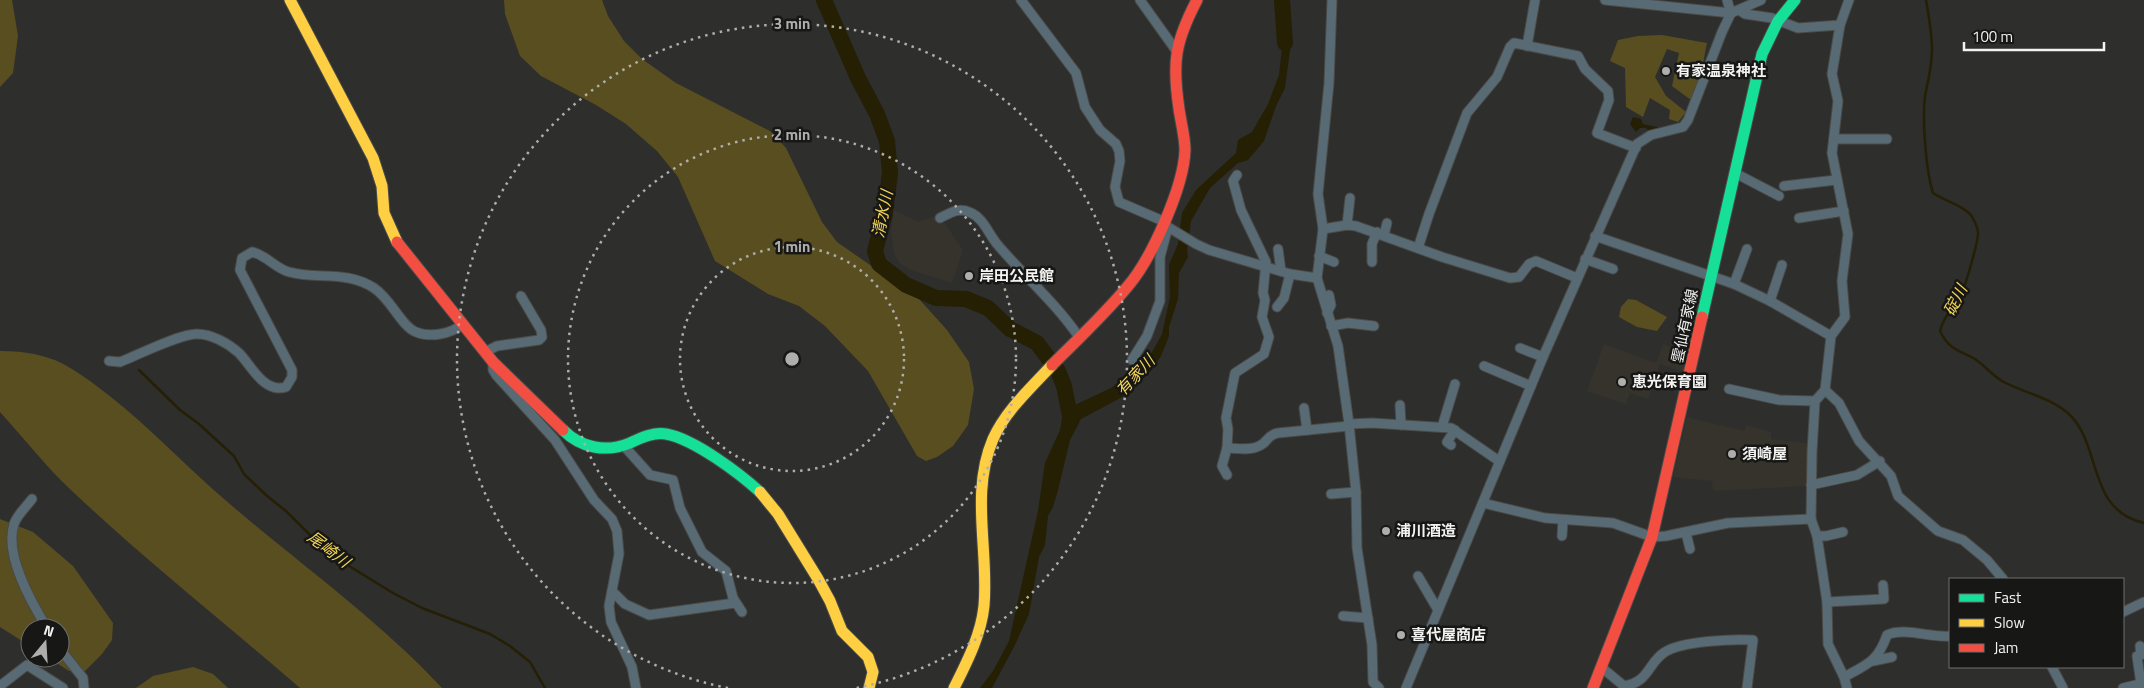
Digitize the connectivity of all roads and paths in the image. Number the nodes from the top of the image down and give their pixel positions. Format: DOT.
graph roads {
  1 [pos="290,0"];
  2 [pos="1021,0"];
  3 [pos="1140,0"];
  4 [pos="1197,0"];
  5 [pos="1332,0"];
  6 [pos="1534,0"];
  7 [pos="1605,0"];
  8 [pos="1727,0"];
  9 [pos="1761,0"];
  10 [pos="1795,0"];
  11 [pos="1849,0"];
  12 [pos="1735,12"];
  13 [pos="1778,21"];
  14 [pos="1840,25"];
  15 [pos="1527,46"];
  16 [pos="1175,49"];
  17 [pos="1834,139"];
  18 [pos="1887,139"];
  19 [pos="1636,148"];
  20 [pos="1735,173"];
  21 [pos="1237,176"];
  22 [pos="1836,180"];
  23 [pos="1784,186"];
  24 [pos="1779,196"];
  25 [pos="1350,198"];
  26 [pos="1844,211"];
  27 [pos="940,218"];
  28 [pos="1799,218"];
  29 [pos="1388,223"];
  30 [pos="1347,225"];
  31 [pos="1167,226"];
  32 [pos="1323,229"];
  33 [pos="1381,233"];
  34 [pos="1595,236"];
  35 [pos="1418,248"];
  36 [pos="1278,249"];
  37 [pos="1747,249"];
  38 [pos="1320,256"];
  39 [pos="1585,259"];
  40 [pos="1334,262"];
  41 [pos="1372,262"];
  42 [pos="1782,264"];
  43 [pos="1266,266"];
  44 [pos="1613,269"];
  45 [pos="1281,270"];
  46 [pos="1290,274"];
  47 [pos="1712,276"];
  48 [pos="1317,278"];
  49 [pos="1577,278"];
  50 [pos="1734,284"];
  51 [pos="1329,295"];
  52 [pos="521,296"];
  53 [pos="1770,301"];
  54 [pos="1277,307"];
  55 [pos="1327,313"];
  56 [pos="463,324"];
  57 [pos="1331,326"];
  58 [pos="1374,326"];
  59 [pos="1831,336"];
  60 [pos="1079,337"];
  61 [pos="1520,348"];
  62 [pos="485,352"];
  63 [pos="1543,357"];
  64 [pos="1132,360"];
  65 [pos="109,361"];
  66 [pos="493,362"];
  67 [pos="1484,366"];
  68 [pos="1455,384"];
  69 [pos="1531,386"];
  70 [pos="1729,389"];
  71 [pos="1825,390"];
  72 [pos="1815,402"];
  73 [pos="1400,406"];
  74 [pos="1304,408"];
  75 [pos="1349,425"];
  76 [pos="1401,425"];
  77 [pos="1442,427"];
  78 [pos="1307,430"];
  79 [pos="1455,430"];
  80 [pos="1451,445"];
  81 [pos="624,446"];
  82 [pos="1227,448"];
  83 [pos="1499,461"];
  84 [pos="1880,461"];
  85 [pos="1227,475"];
  86 [pos="1811,485"];
  87 [pos="1356,492"];
  88 [pos="1331,494"];
  89 [pos="32,499"];
  90 [pos="1483,503"];
  91 [pos="1563,520"];
  92 [pos="1812,520"];
  93 [pos="1843,532"];
  94 [pos="1686,533"];
  95 [pos="1562,536"];
  96 [pos="1817,536"];
  97 [pos="1652,537"];
  98 [pos="1690,549"];
  99 [pos="1418,576"];
  100 [pos="2002,578"];
  101 [pos="1883,585"];
  102 [pos="612,591"];
  103 [pos="1827,602"];
  104 [pos="2144,602"];
  105 [pos="735,603"];
  106 [pos="1438,610"];
  107 [pos="742,612"];
  108 [pos="2124,612"];
  109 [pos="1343,616"];
  110 [pos="42,618"];
  111 [pos="1368,618"];
  112 [pos="1949,636"];
  113 [pos="2140,646"];
  114 [pos="1892,657"];
  115 [pos="1873,661"];
  116 [pos="70,662"];
  117 [pos="1601,667"];
  118 [pos="2053,668"];
  119 [pos="1844,677"];
  120 [pos="2143,684"];
  121 [pos="0,686"];
  122 [pos="1624,687"];
  123 [pos="63,688"];
  124 [pos="84,688"];
  125 [pos="636,688"];
  126 [pos="869,688"];
  127 [pos="954,688"];
  128 [pos="1379,688"];
  129 [pos="1406,688"];
  130 [pos="1593,688"];
  131 [pos="1747,688"];
  132 [pos="1847,688"];
  133 [pos="2063,688"];
  134 [pos="2123,688"];
  1 -- 56 [label="street"];
  2 -- 31 [label="street"];
  3 -- 16 [label="street"];
  4 -- 16 [label="street"];
  5 -- 32 [label="street"];
  6 -- 15 [label="street"];
  7 -- 12 [label="street"];
  8 -- 12 [label="street"];
  9 -- 12 [label="street"];
  10 -- 13 [label="street, 雲仙有家線"];
  11 -- 14 [label="street"];
  12 -- 13 [label="street"];
  12 -- 19 [label="street"];
  13 -- 14 [label="street"];
  13 -- 20 [label="street, 雲仙有家線"];
  14 -- 17 [label="street"];
  15 -- 19 [label="street"];
  15 -- 35 [label="street"];
  16 -- 31 [label="street"];
  17 -- 18 [label="street"];
  17 -- 22 [label="street"];
  19 -- 34 [label="street"];
  20 -- 24 [label="street"];
  20 -- 47 [label="street, 雲仙有家線"];
  21 -- 43 [label="street"];
  22 -- 23 [label="street"];
  22 -- 26 [label="street"];
  25 -- 30 [label="street"];
  26 -- 28 [label="street"];
  26 -- 59 [label="street"];
  27 -- 60 [label="street"];
  29 -- 33 [label="street"];
  30 -- 32 [label="street"];
  30 -- 33 [label="street"];
  31 -- 43 [label="street"];
  31 -- 60 [label="street"];
  31 -- 64 [label="street"];
  32 -- 38 [label="street"];
  33 -- 35 [label="street"];
  33 -- 41 [label="street"];
  34 -- 39 [label="street"];
  34 -- 47 [label="street"];
  35 -- 49 [label="street"];
  36 -- 45 [label="street"];
  37 -- 50 [label="street"];
  38 -- 40 [label="street"];
  38 -- 48 [label="street"];
  39 -- 44 [label="street"];
  39 -- 49 [label="street"];
  42 -- 53 [label="street"];
  43 -- 45 [label="street"];
  43 -- 82 [label="street"];
  45 -- 46 [label="street"];
  46 -- 48 [label="street"];
  46 -- 54 [label="street"];
  47 -- 50 [label="street"];
  47 -- 97 [label="street, 雲仙有家線"];
  48 -- 55 [label="street"];
  49 -- 63 [label="street"];
  50 -- 53 [label="street"];
  51 -- 55 [label="street"];
  52 -- 62 [label="street"];
  53 -- 59 [label="street"];
  55 -- 57 [label="street"];
  56 -- 62 [label="street"];
  56 -- 65 [label="street"];
  57 -- 58 [label="street"];
  57 -- 75 [label="street"];
  59 -- 71 [label="street"];
  60 -- 127 [label="street"];
  61 -- 63 [label="street"];
  62 -- 66 [label="street"];
  63 -- 69 [label="street"];
  66 -- 81 [label="street"];
  66 -- 102 [label="street"];
  67 -- 69 [label="street"];
  68 -- 77 [label="street"];
  69 -- 83 [label="street"];
  70 -- 72 [label="street"];
  71 -- 72 [label="street"];
  71 -- 84 [label="street"];
  72 -- 86 [label="street"];
  73 -- 76 [label="street"];
  74 -- 78 [label="street"];
  75 -- 76 [label="street"];
  75 -- 78 [label="street"];
  75 -- 87 [label="street"];
  76 -- 77 [label="street"];
  77 -- 79 [label="street"];
  78 -- 82 [label="street"];
  79 -- 80 [label="street"];
  79 -- 83 [label="street"];
  81 -- 105 [label="street"];
  81 -- 126 [label="street"];
  82 -- 85 [label="street"];
  83 -- 90 [label="street"];
  84 -- 86 [label="street"];
  84 -- 100 [label="street"];
  86 -- 92 [label="street"];
  87 -- 88 [label="street"];
  87 -- 111 [label="street"];
  89 -- 110 [label="street"];
  90 -- 91 [label="street"];
  90 -- 106 [label="street"];
  91 -- 95 [label="street"];
  91 -- 97 [label="street"];
  92 -- 94 [label="street"];
  92 -- 96 [label="street"];
  93 -- 96 [label="street"];
  94 -- 97 [label="street"];
  94 -- 98 [label="street"];
  96 -- 103 [label="street"];
  97 -- 117 [label="street, 雲仙有家線"];
  99 -- 106 [label="street"];
  101 -- 103 [label="street"];
  102 -- 105 [label="street"];
  102 -- 125 [label="street"];
  103 -- 119 [label="street"];
  104 -- 108 [label="street"];
  105 -- 107 [label="street"];
  106 -- 129 [label="street"];
  109 -- 111 [label="street"];
  111 -- 128 [label="street"];
  112 -- 115 [label="street"];
  113 -- 120 [label="street"];
  114 -- 115 [label="street"];
  115 -- 119 [label="street"];
  116 -- 124 [label="street"];
  117 -- 122 [label="street"];
  117 -- 130 [label="street, 雲仙有家線"];
  118 -- 133 [label="street"];
  119 -- 132 [label="street"];
  120 -- 134 [label="street"];
  121 -- 123 [label="street"];
  122 -- 131 [label="street"];
}
